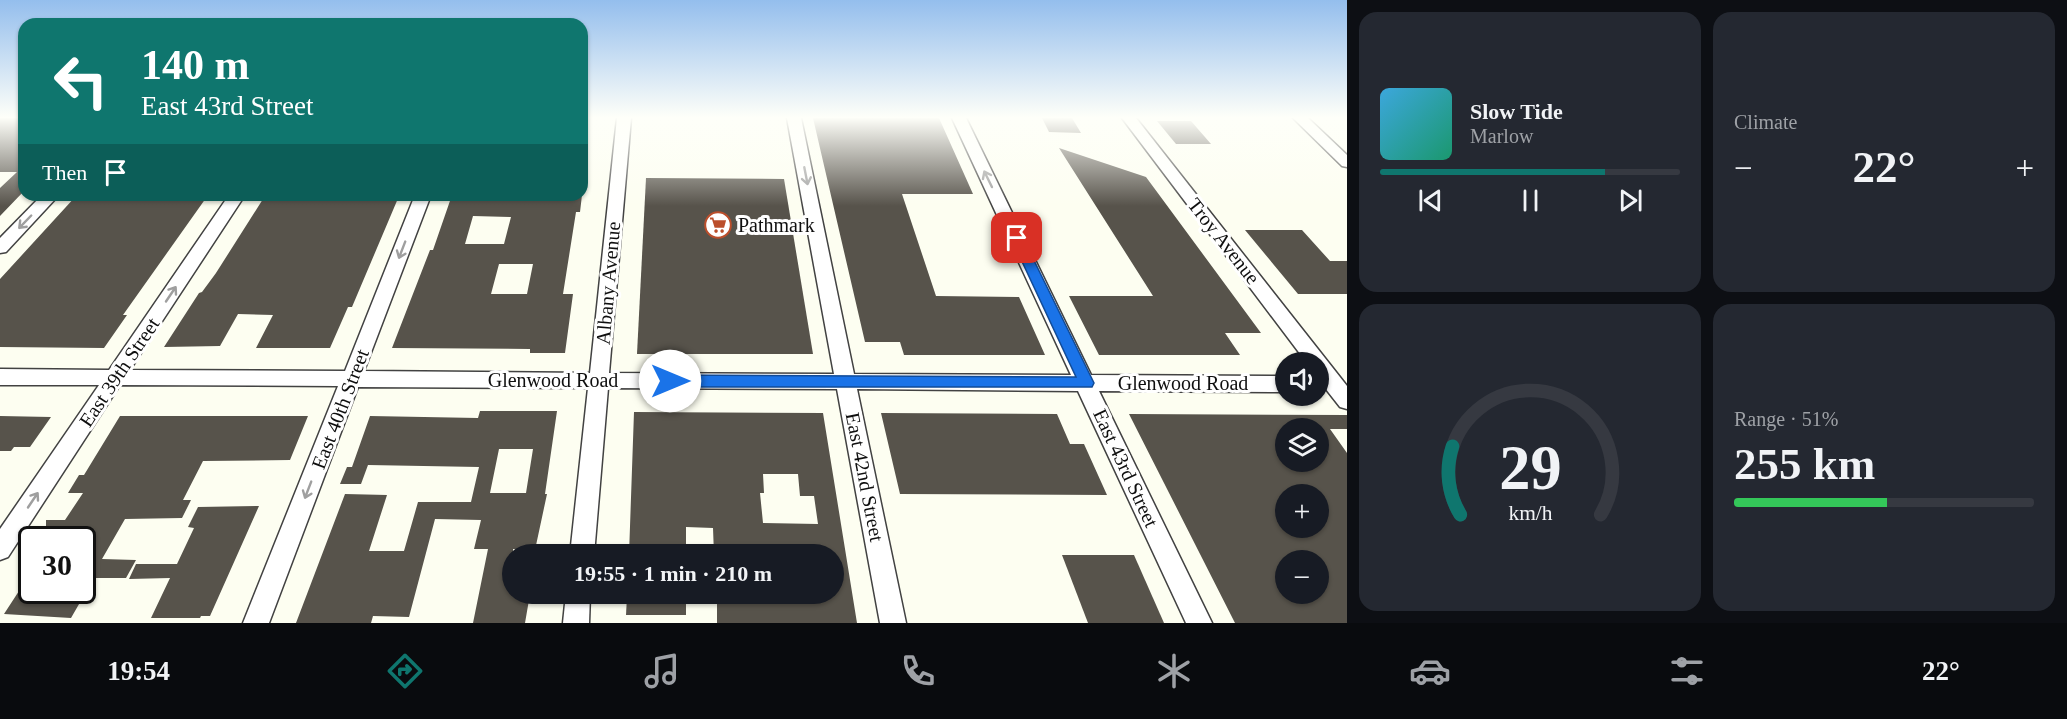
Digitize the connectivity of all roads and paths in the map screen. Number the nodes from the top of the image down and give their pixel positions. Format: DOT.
graph roads {
  1 [pos="621,147"];
  2 [pos="800,147"];
  3 [pos="973,147"];
  4 [pos="1152,147"];
  5 [pos="1330,147"];
  6 [pos="1347,163"];
  7 [pos="45,201"];
  8 [pos="233,201"];
  9 [pos="421,201"];
  10 [pos="0,248"];
  11 [pos="1310,352"];
  12 [pos="0,377"];
  13 [pos="115,378"];
  14 [pos="352,379"];
  15 [pos="599,381"];
  16 [pos="847,382"];
  17 [pos="1086,383"];
  18 [pos="1275,384"];
  19 [pos="1333,384"];
  20 [pos="1347,401"];
  21 [pos="583,544"];
  22 [pos="0,549"];
  23 [pos="577,604"];
  24 [pos="256,623"];
  25 [pos="576,623"];
  26 [pos="893,623"];
  27 [pos="1199,623"];
  1 -- 15 [label="street, Albany Avenue"];
  2 -- 16 [label="street, East 42nd Street, one-way"];
  17 -- 3 [label="street, East 43rd Street, one-way"];
  4 -- 11 [label="street, Troy Avenue"];
  5 -- 6 [label="street"];
  7 -- 10 [label="street, one-way"];
  13 -- 8 [label="street, East 39th Street, one-way"];
  9 -- 14 [label="street, East 40th Street, one-way"];
  12 -- 13 [label="street, Glenwood Road"];
  13 -- 14 [label="street, Glenwood Road"];
  22 -- 13 [label="street, East 39th Street, one-way"];
  14 -- 15 [label="street, Glenwood Road"];
  14 -- 24 [label="street, East 40th Street, one-way"];
  15 -- 16 [label="street, Glenwood Road"];
  15 -- 21 [label="street, Albany Avenue"];
  16 -- 17 [label="street, Glenwood Road"];
  16 -- 26 [label="street, East 42nd Street"];
  17 -- 18 [label="street, Glenwood Road"];
  17 -- 27 [label="street, East 43rd Street"];
  19 -- 20 [label="street, Troy Avenue"];
  23 -- 25 [label="street"];
}
